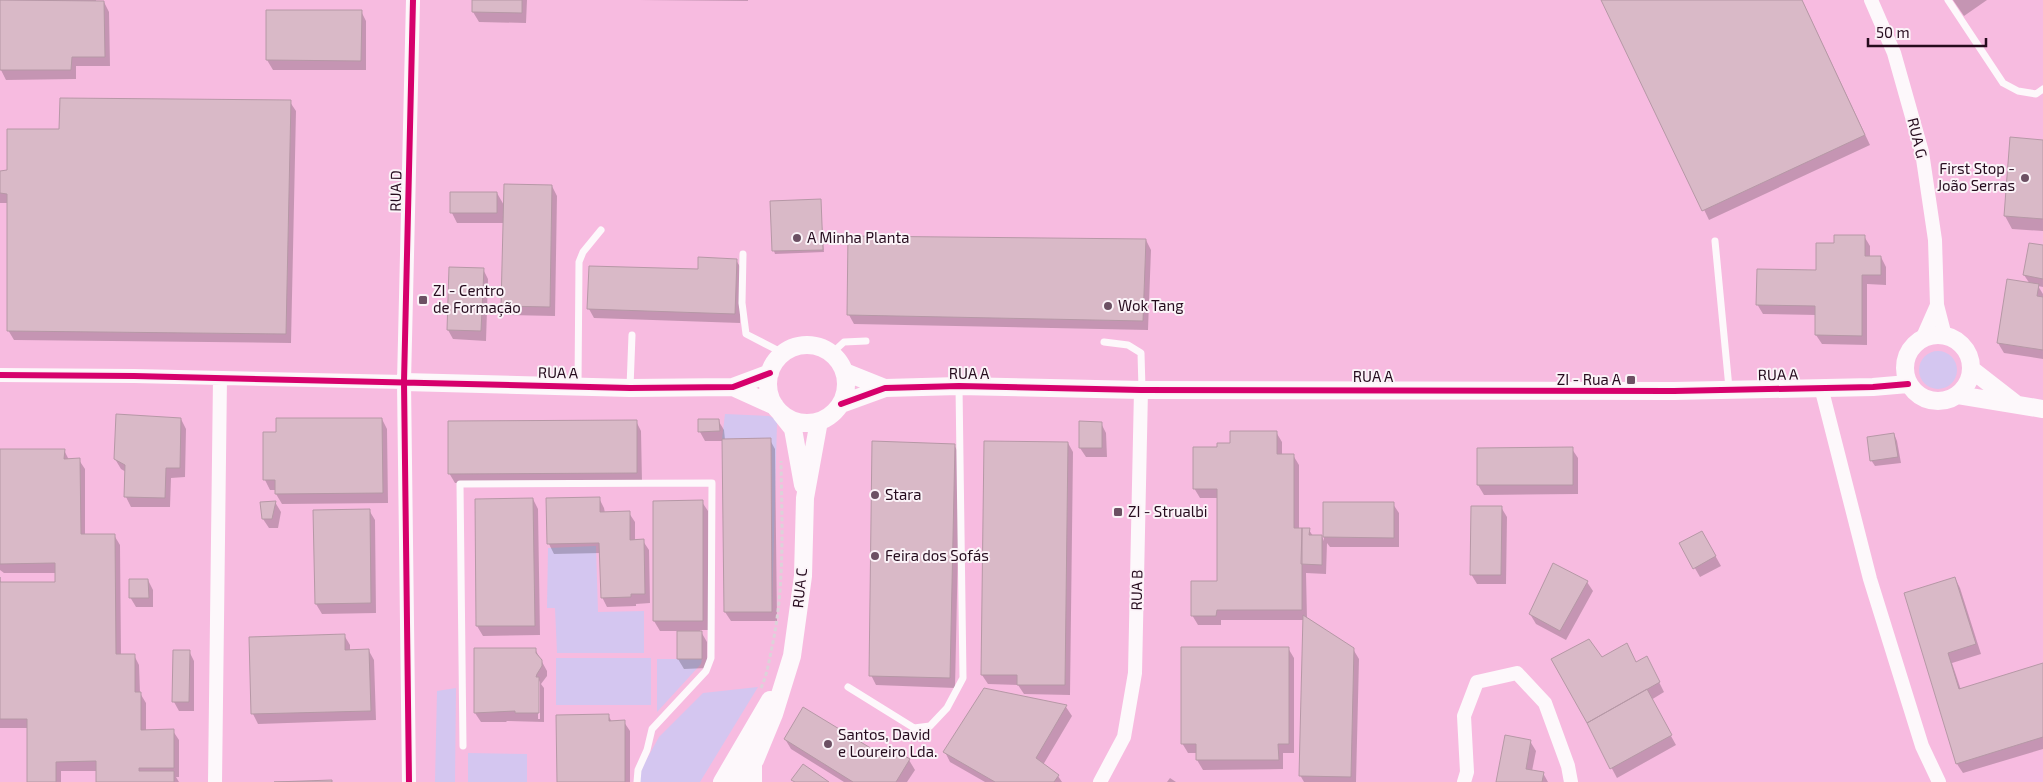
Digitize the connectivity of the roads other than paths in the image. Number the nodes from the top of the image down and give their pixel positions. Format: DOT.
graph roads {
  1 [pos="413,0"];
  2 [pos="1871,0"];
  3 [pos="1948,0"];
  4 [pos="2043,89"];
  5 [pos="601,230"];
  6 [pos="1715,241"];
  7 [pos="743,254"];
  8 [pos="1937,306"];
  9 [pos="632,335"];
  10 [pos="1945,336"];
  11 [pos="1922,339"];
  12 [pos="866,341"];
  13 [pos="1104,342"];
  14 [pos="783,353"];
  15 [pos="832,353"];
  16 [pos="1906,360"];
  17 [pos="1971,369"];
  18 [pos="845,372"];
  19 [pos="770,373"];
  20 [pos="0,375"];
  21 [pos="220,378"];
  22 [pos="404,382"];
  23 [pos="1908,384"];
  24 [pos="578,386"];
  25 [pos="959,386"];
  26 [pos="733,387"];
  27 [pos="1873,387"];
  28 [pos="630,388"];
  29 [pos="885,388"];
  30 [pos="1729,388"];
  31 [pos="1820,388"];
  32 [pos="1141,390"];
  33 [pos="1958,395"];
  34 [pos="841,404"];
  35 [pos="2018,405"];
  36 [pos="778,409"];
  37 [pos="2043,409"];
  38 [pos="819,421"];
  39 [pos="805,498"];
  40 [pos="784,676"];
  41 [pos="848,687"];
  42 [pos="463,746"];
  43 [pos="756,760"];
  44 [pos="215,782"];
  45 [pos="410,782"];
  46 [pos="637,782"];
  47 [pos="722,782"];
  48 [pos="740,782"];
  49 [pos="755,782"];
  50 [pos="1100,782"];
  51 [pos="1464,782"];
  52 [pos="1571,782"];
  53 [pos="1939,782"];
  1 -- 22 [label="street, RUA D"];
  2 -- 8 [label="street, RUA G"];
  3 -- 4 [label="lane"];
  5 -- 24 [label="lane"];
  6 -- 30 [label="lane"];
  7 -- 14 [label="lane"];
  8 -- 10 [label="street"];
  8 -- 11 [label="street, RUA G"];
  9 -- 28 [label="lane"];
  10 -- 11 [label="street"];
  10 -- 17 [label="street"];
  11 -- 16 [label="street"];
  12 -- 15 [label="lane"];
  13 -- 32 [label="lane"];
  14 -- 15 [label="street"];
  14 -- 19 [label="street"];
  15 -- 18 [label="street"];
  16 -- 23 [label="street"];
  16 -- 27 [label="street"];
  17 -- 33 [label="street"];
  17 -- 35 [label="street"];
  18 -- 29 [label="street"];
  18 -- 34 [label="street"];
  19 -- 26 [label="street, RUA A"];
  19 -- 36 [label="street"];
  20 -- 21 [label="street"];
  21 -- 22 [label="street"];
  21 -- 44 [label="street"];
  22 -- 24 [label="street, RUA A"];
  22 -- 45 [label="street, RUA D"];
  23 -- 27 [label="street, RUA A"];
  23 -- 33 [label="street"];
  24 -- 28 [label="street, RUA A"];
  25 -- 29 [label="street, RUA A"];
  25 -- 32 [label="street, RUA A"];
  25 -- 41 [label="lane"];
  26 -- 28 [label="street, RUA A"];
  26 -- 36 [label="street, RUA A"];
  27 -- 31 [label="street, RUA A"];
  29 -- 34 [label="street, RUA A"];
  30 -- 31 [label="street, RUA A"];
  30 -- 32 [label="street, RUA A"];
  31 -- 53 [label="street"];
  32 -- 50 [label="street, RUA B"];
  33 -- 35 [label="street"];
  34 -- 38 [label="street"];
  35 -- 37 [label="street"];
  36 -- 38 [label="street"];
  36 -- 39 [label="street, RUA C"];
  38 -- 39 [label="street, RUA C"];
  39 -- 40 [label="street, RUA C"];
  40 -- 43 [label="street, RUA C"];
  40 -- 47 [label="street, RUA C"];
  42 -- 46 [label="lane"];
  43 -- 48 [label="street, RUA C"];
  43 -- 49 [label="street"];
  51 -- 52 [label="street"];
}
